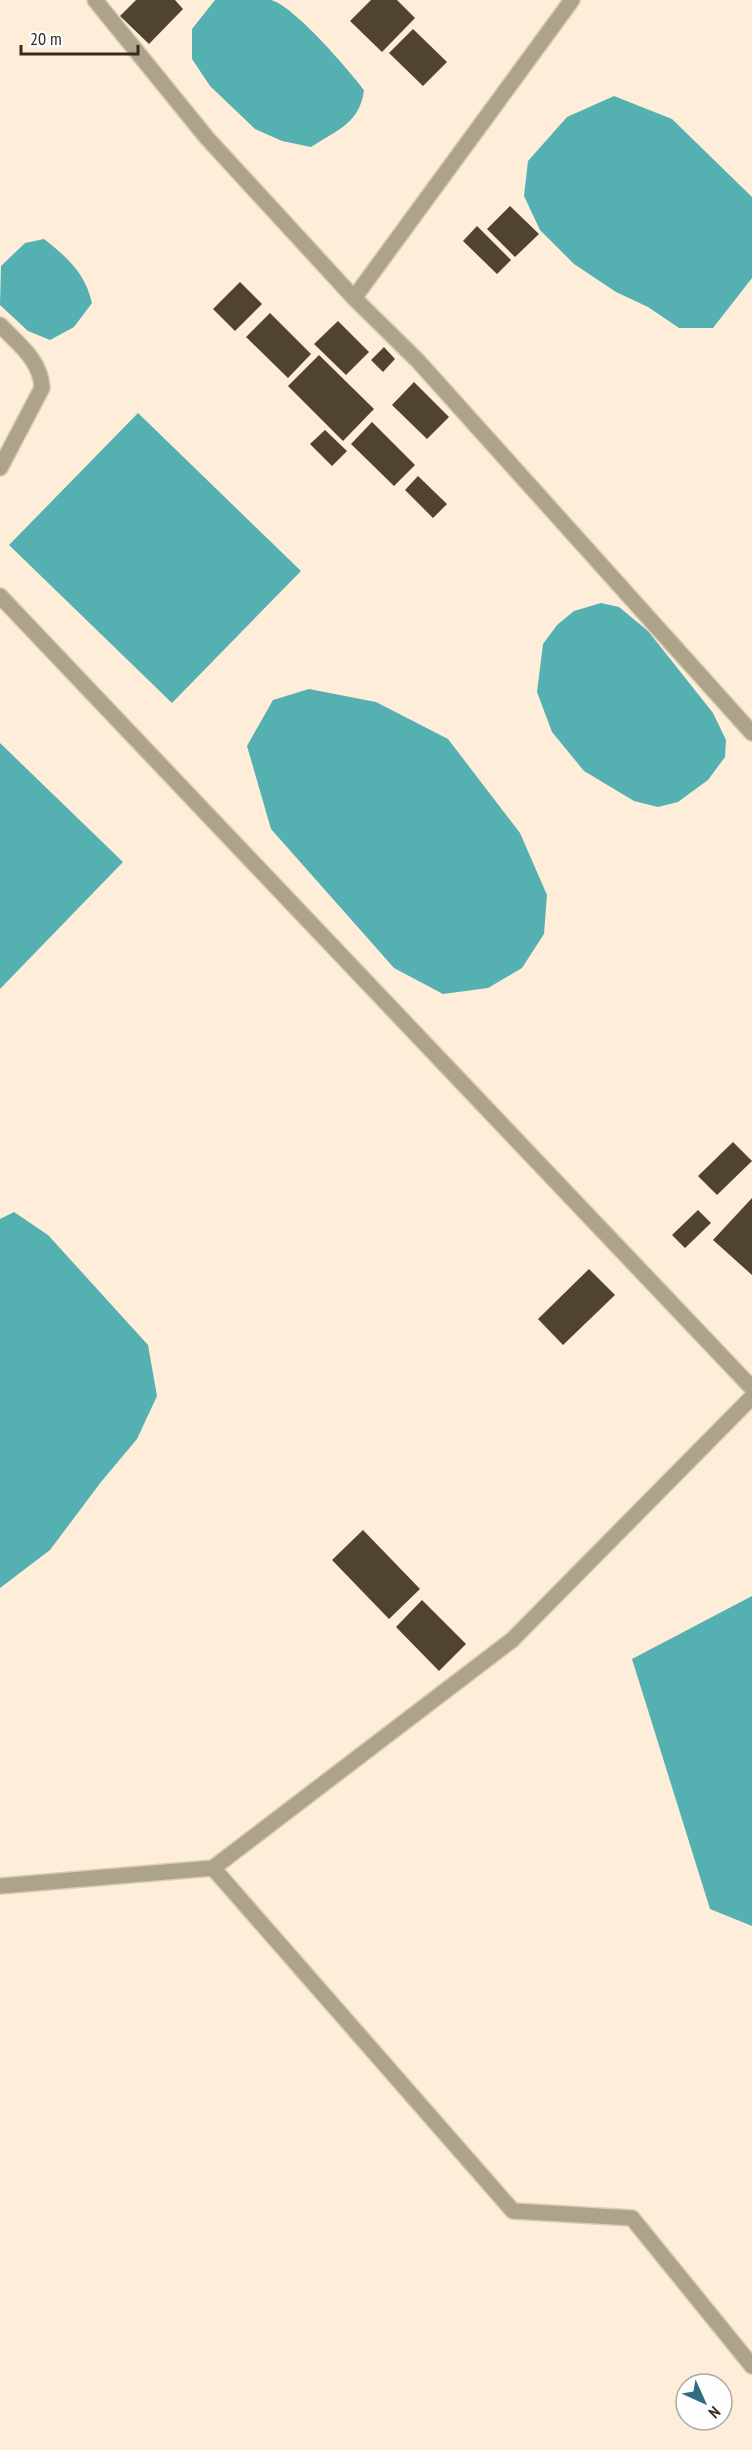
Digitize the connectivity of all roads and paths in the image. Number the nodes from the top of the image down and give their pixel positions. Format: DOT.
graph roads {
  1 [pos="95,0"];
  2 [pos="572,0"];
  3 [pos="354,298"];
  4 [pos="0,325"];
  5 [pos="0,468"];
  6 [pos="0,596"];
  7 [pos="752,733"];
  8 [pos="752,1388"];
  9 [pos="752,1397"];
  10 [pos="213,1868"];
  11 [pos="0,1886"];
  12 [pos="752,2366"];
  1 -- 3 [label="street"];
  2 -- 3 [label="street"];
  3 -- 7 [label="street"];
  4 -- 5 [label="street"];
  6 -- 8 [label="street"];
  9 -- 10 [label="street"];
  10 -- 11 [label="street"];
  10 -- 12 [label="street"];
}
